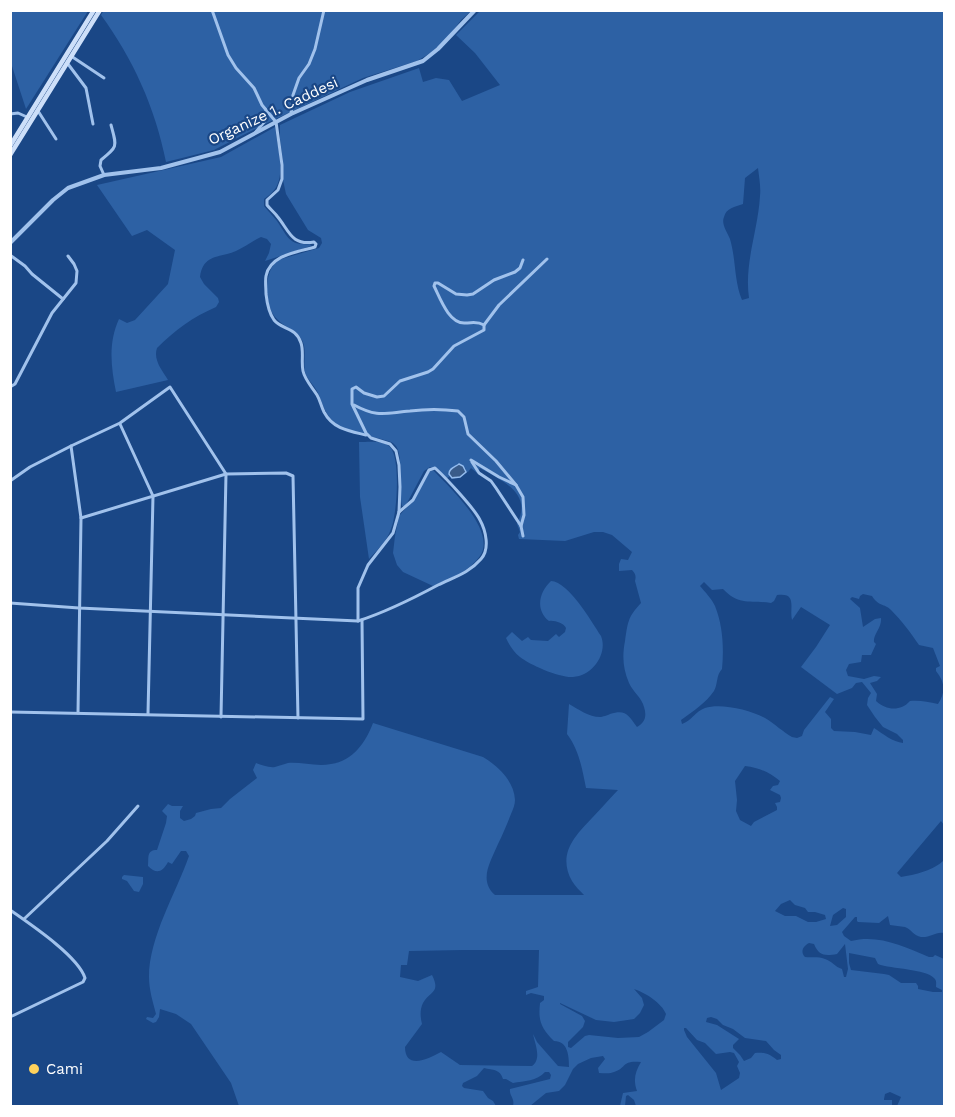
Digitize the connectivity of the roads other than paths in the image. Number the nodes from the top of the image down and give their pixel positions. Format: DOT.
graph roads {
  1 [pos="94,10"];
  2 [pos="100,10"];
  3 [pos="212,10"];
  4 [pos="324,10"];
  5 [pos="475,10"];
  6 [pos="71,56"];
  7 [pos="67,63"];
  8 [pos="104,78"];
  9 [pos="37,110"];
  10 [pos="266,110"];
  11 [pos="10,114"];
  12 [pos="291,114"];
  13 [pos="27,117"];
  14 [pos="276,122"];
  15 [pos="93,124"];
  16 [pos="111,125"];
  17 [pos="254,134"];
  18 [pos="56,139"];
  19 [pos="10,146"];
  20 [pos="10,155"];
  21 [pos="104,175"];
  22 [pos="10,243"];
  23 [pos="10,255"];
  24 [pos="69,256"];
  25 [pos="547,259"];
  26 [pos="523,260"];
  27 [pos="63,299"];
  28 [pos="484,325"];
  29 [pos="10,387"];
  30 [pos="352,404"];
  31 [pos="120,423"];
  32 [pos="368,436"];
  33 [pos="71,446"];
  34 [pos="226,474"];
  35 [pos="10,481"];
  36 [pos="516,485"];
  37 [pos="153,496"];
  38 [pos="399,512"];
  39 [pos="81,518"];
  40 [pos="521,526"];
  41 [pos="523,536"];
  42 [pos="10,603"];
  43 [pos="79,608"];
  44 [pos="151,610"];
  45 [pos="223,614"];
  46 [pos="295,619"];
  47 [pos="360,621"];
  48 [pos="10,712"];
  49 [pos="78,713"];
  50 [pos="148,714"];
  51 [pos="221,717"];
  52 [pos="298,718"];
  53 [pos="138,806"];
  54 [pos="10,910"];
  55 [pos="24,919"];
  56 [pos="10,1017"];
  1 -- 13 [label="main road"];
  2 -- 6 [label="main road"];
  3 -- 10 [label="street"];
  4 -- 12 [label="street"];
  5 -- 12 [label="street, Organize 1. Caddesi"];
  6 -- 7 [label="main road"];
  6 -- 8 [label="street"];
  7 -- 9 [label="main road"];
  7 -- 15 [label="street"];
  9 -- 18 [label="street"];
  9 -- 20 [label="main road"];
  10 -- 14 [label="street"];
  10 -- 17 [label="street"];
  11 -- 13 [label="street"];
  12 -- 14 [label="street, Organize 1. Caddesi"];
  13 -- 19 [label="main road"];
  14 -- 17 [label="street, Organize 1. Caddesi"];
  14 -- 32 [label="street"];
  16 -- 21 [label="street"];
  17 -- 21 [label="street, Organize 1. Caddesi"];
  21 -- 22 [label="street, Organize 1. Caddesi"];
  23 -- 27 [label="street"];
  24 -- 27 [label="street"];
  25 -- 28 [label="street"];
  26 -- 28 [label="street"];
  27 -- 29 [label="street"];
  28 -- 30 [label="street"];
  30 -- 32 [label="street"];
  30 -- 36 [label="street"];
  31 -- 33 [label="street"];
  31 -- 34 [label="street"];
  31 -- 37 [label="street"];
  32 -- 38 [label="street"];
  33 -- 35 [label="street"];
  33 -- 39 [label="street"];
  34 -- 37 [label="street"];
  34 -- 45 [label="street"];
  34 -- 46 [label="street"];
  36 -- 40 [label="street"];
  36 -- 40 [label="street"];
  37 -- 39 [label="street"];
  37 -- 44 [label="street"];
  38 -- 47 [label="street"];
  38 -- 47 [label="street"];
  39 -- 43 [label="street"];
  40 -- 41 [label="street"];
  42 -- 43 [label="street"];
  43 -- 44 [label="street"];
  43 -- 49 [label="street"];
  44 -- 45 [label="street"];
  44 -- 50 [label="street"];
  45 -- 46 [label="street"];
  45 -- 51 [label="street"];
  46 -- 47 [label="street"];
  46 -- 52 [label="street"];
  47 -- 52 [label="street"];
  48 -- 49 [label="street"];
  49 -- 50 [label="street"];
  50 -- 51 [label="street"];
  51 -- 52 [label="street"];
  53 -- 55 [label="street"];
  54 -- 55 [label="street"];
  55 -- 56 [label="street"];
}
